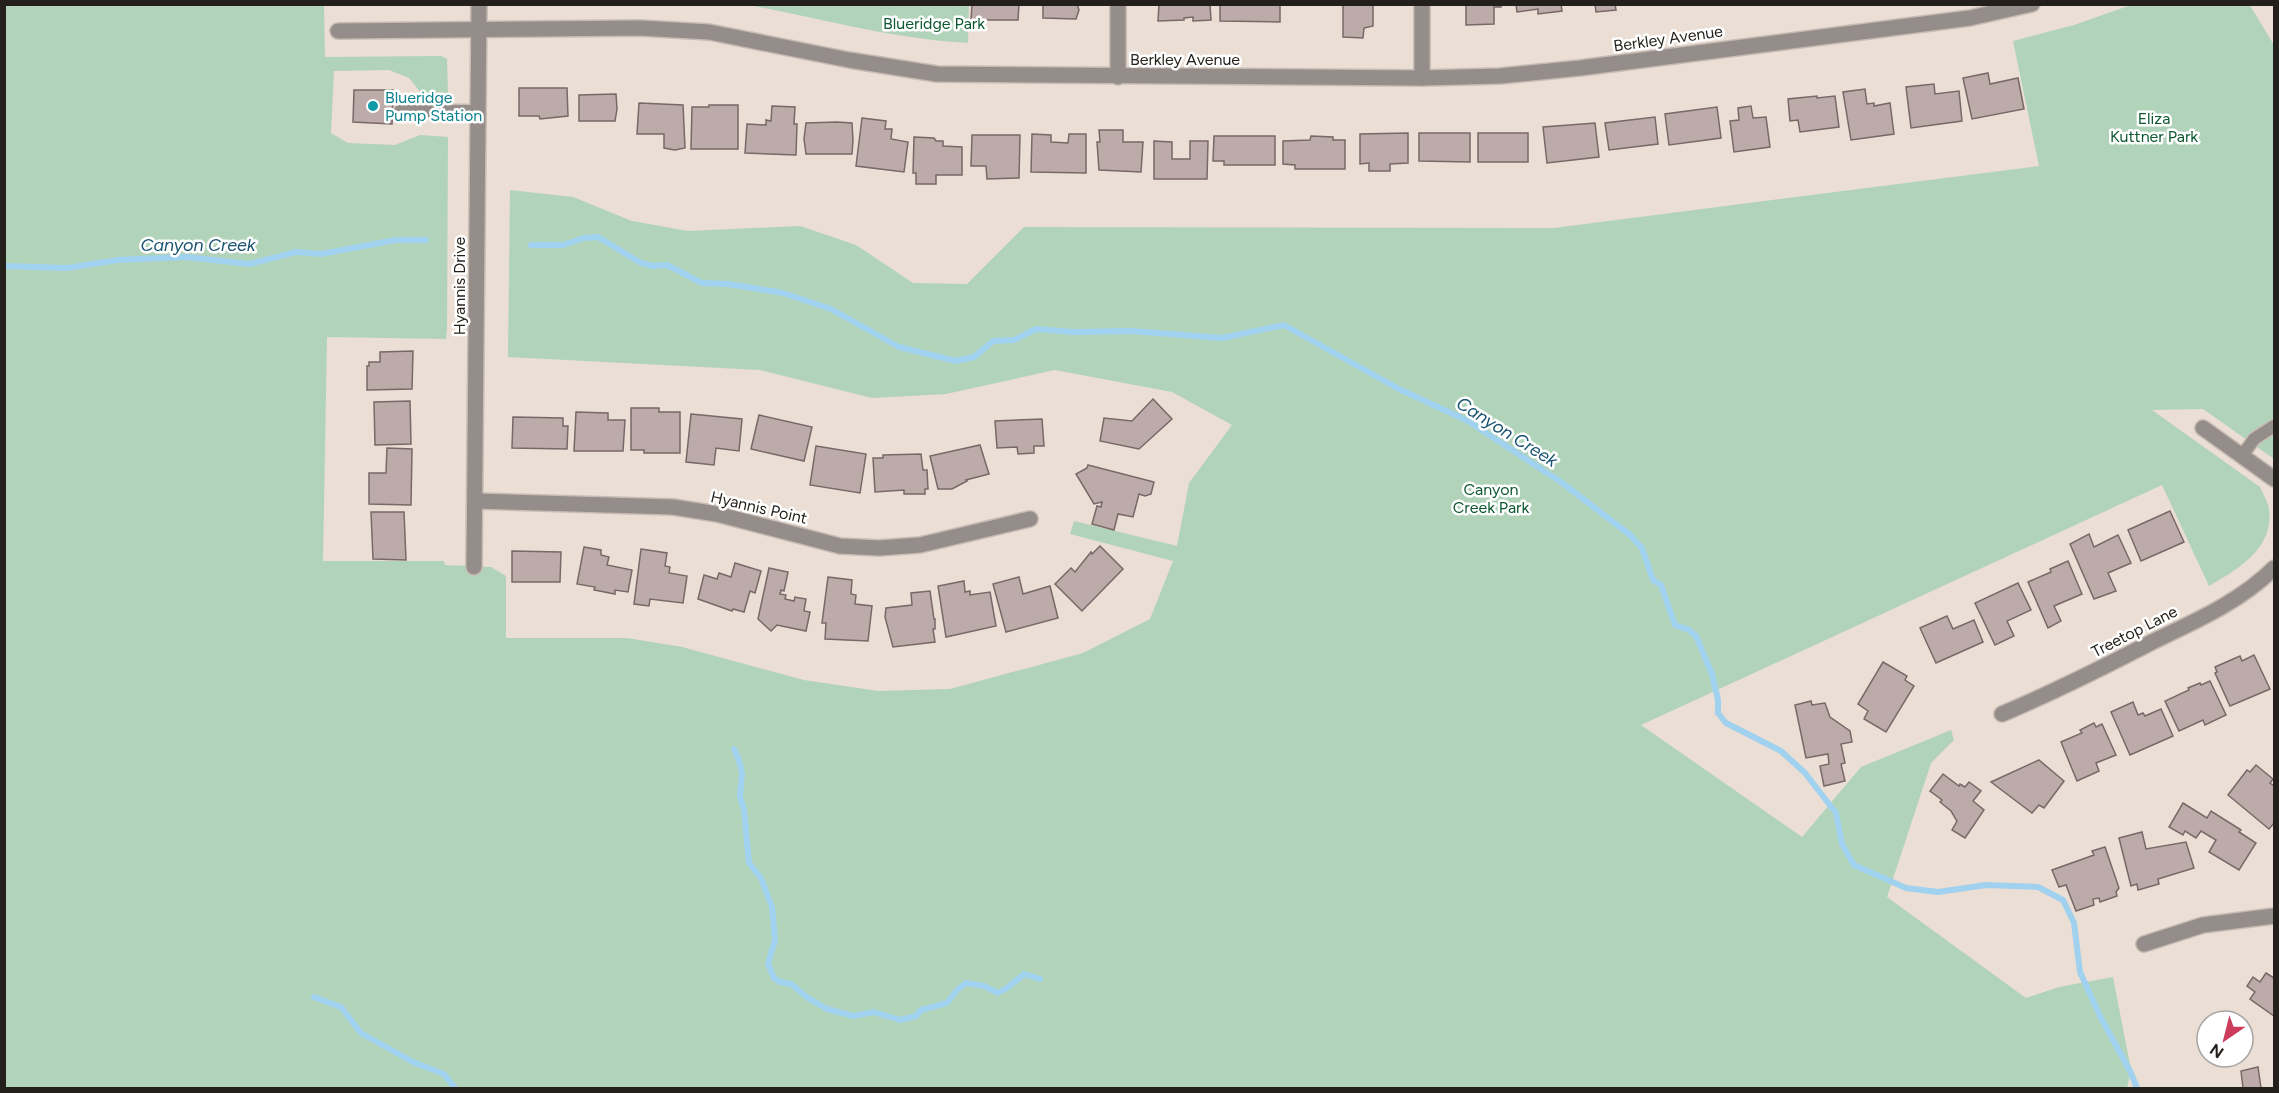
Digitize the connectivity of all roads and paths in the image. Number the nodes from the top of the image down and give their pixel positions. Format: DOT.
graph roads {
  1 [pos="479,4"];
  2 [pos="1118,4"];
  3 [pos="1422,4"];
  4 [pos="2032,4"];
  5 [pos="479,30"];
  6 [pos="338,32"];
  7 [pos="1118,77"];
  8 [pos="1422,78"];
  9 [pos="400,111"];
  10 [pos="478,111"];
  11 [pos="2274,426"];
  12 [pos="2203,428"];
  13 [pos="2242,456"];
  14 [pos="2274,479"];
  15 [pos="476,501"];
  16 [pos="1030,519"];
  17 [pos="474,567"];
  18 [pos="2274,568"];
  19 [pos="2002,714"];
  20 [pos="2274,916"];
  21 [pos="2144,944"];
  1 -- 5 [label="street, Hyannis Drive"];
  2 -- 7 [label="street"];
  3 -- 8 [label="street"];
  4 -- 8 [label="street, Berkley Avenue"];
  5 -- 6 [label="street, Berkley Avenue"];
  5 -- 7 [label="street, Berkley Avenue"];
  5 -- 10 [label="street, Hyannis Drive"];
  7 -- 8 [label="street, Berkley Avenue"];
  9 -- 10 [label="lane"];
  10 -- 15 [label="street, Hyannis Drive"];
  11 -- 13 [label="lane"];
  12 -- 13 [label="street"];
  13 -- 14 [label="street"];
  15 -- 16 [label="street, Hyannis Point"];
  15 -- 17 [label="street, Hyannis Drive"];
  18 -- 19 [label="street, Treetop Lane"];
  20 -- 21 [label="street"];
}
